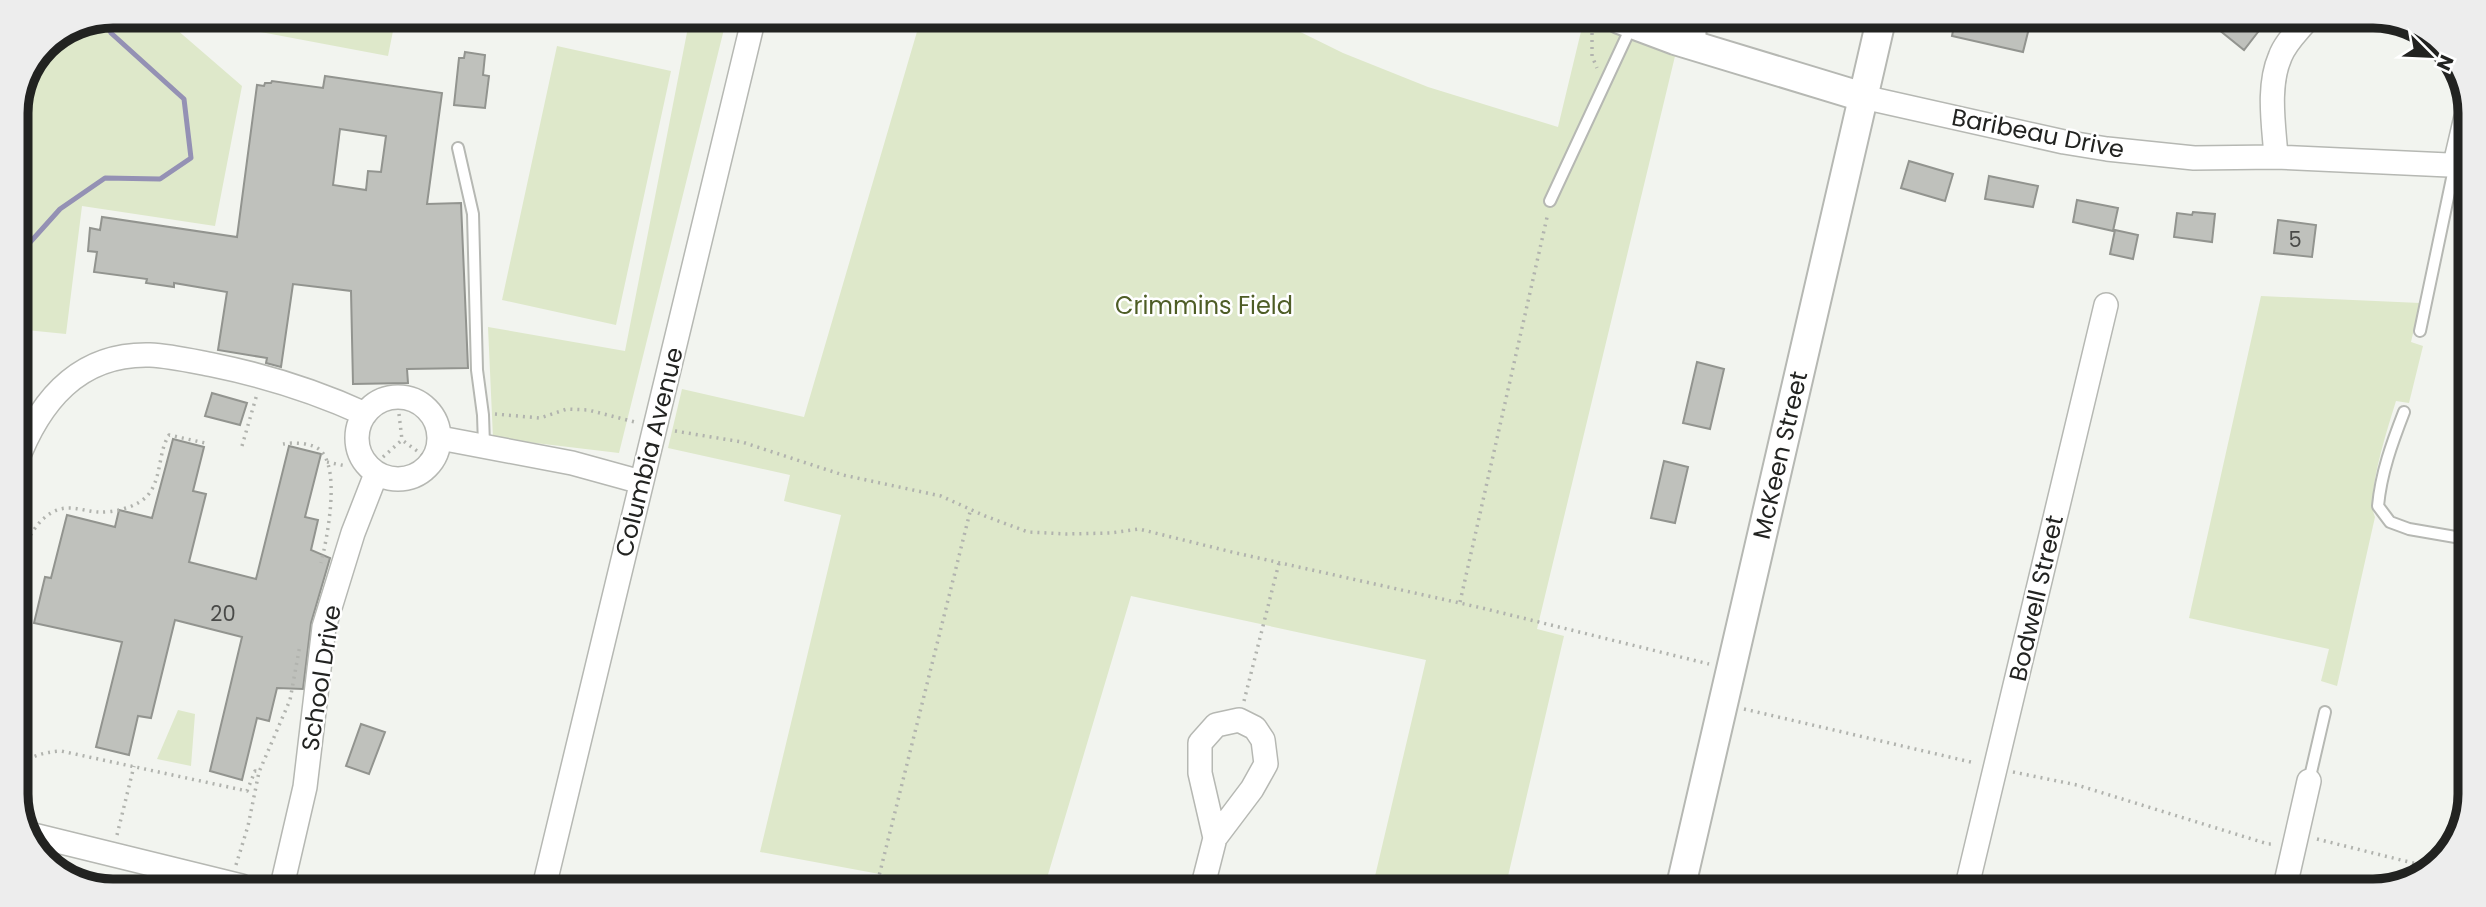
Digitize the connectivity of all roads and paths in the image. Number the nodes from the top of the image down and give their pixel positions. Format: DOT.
graph roads {
  1 [pos="751,28"];
  2 [pos="1623,28"];
  3 [pos="1626,28"];
  4 [pos="1639,28"];
  5 [pos="1701,28"];
  6 [pos="1879,28"];
  7 [pos="2301,28"];
  8 [pos="1700,48"];
  9 [pos="1605,85"];
  10 [pos="1863,97"];
  11 [pos="458,149"];
  12 [pos="2276,157"];
  13 [pos="2458,165"];
  14 [pos="2458,181"];
  15 [pos="1550,201"];
  16 [pos="2106,305"];
  17 [pos="2420,331"];
  18 [pos="258,391"];
  19 [pos="2404,412"];
  20 [pos="365,414"];
  21 [pos="399,415"];
  22 [pos="483,415"];
  23 [pos="637,422"];
  24 [pos="675,431"];
  25 [pos="28,436"];
  26 [pos="440,438"];
  27 [pos="402,439"];
  28 [pos="205,443"];
  29 [pos="283,444"];
  30 [pos="484,445"];
  31 [pos="242,446"];
  32 [pos="424,456"];
  33 [pos="327,462"];
  34 [pos="346,466"];
  35 [pos="375,469"];
  36 [pos="640,482"];
  37 [pos="971,508"];
  38 [pos="2458,537"];
  39 [pos="28,540"];
  40 [pos="1279,563"];
  41 [pos="319,569"];
  42 [pos="1460,603"];
  43 [pos="300,644"];
  44 [pos="1714,665"];
  45 [pos="1744,709"];
  46 [pos="2325,712"];
  47 [pos="1239,720"];
  48 [pos="28,759"];
  49 [pos="134,766"];
  50 [pos="1995,768"];
  51 [pos="259,772"];
  52 [pos="2309,781"];
  53 [pos="39,836"];
  54 [pos="116,837"];
  55 [pos="1215,838"];
  56 [pos="2295,842"];
  57 [pos="2420,865"];
  58 [pos="238,877"];
  59 [pos="284,879"];
  60 [pos="546,879"];
  61 [pos="878,879"];
  62 [pos="1204,879"];
  63 [pos="1683,879"];
  64 [pos="1969,879"];
  65 [pos="2287,879"];
  1 -- 36 [label="street, Columbia Avenue"];
  2 -- 9 [label="path"];
  3 -- 9 [label="lane"];
  4 -- 8 [label="street, Baribeau Drive"];
  5 -- 8 [label="lane"];
  6 -- 10 [label="street, McKeen Street"];
  7 -- 12 [label="street"];
  8 -- 10 [label="street, Baribeau Drive"];
  9 -- 15 [label="lane"];
  10 -- 12 [label="street, Baribeau Drive"];
  10 -- 63 [label="street, McKeen Street"];
  11 -- 22 [label="lane"];
  12 -- 13 [label="street, Baribeau Drive"];
  14 -- 17 [label="lane"];
  15 -- 42 [label="path"];
  16 -- 50 [label="street, Bodwell Street"];
  18 -- 31 [label="path"];
  19 -- 38 [label="lane"];
  20 -- 25 [label="street"];
  20 -- 26 [label="street"];
  20 -- 35 [label="street"];
  21 -- 27 [label="path"];
  22 -- 23 [label="path"];
  22 -- 30 [label="lane"];
  24 -- 37 [label="path"];
  26 -- 30 [label="street"];
  26 -- 35 [label="street"];
  27 -- 32 [label="path"];
  27 -- 35 [label="path"];
  28 -- 39 [label="path"];
  29 -- 33 [label="path"];
  30 -- 36 [label="street"];
  33 -- 34 [label="path"];
  33 -- 41 [label="path"];
  35 -- 59 [label="street, School Drive"];
  36 -- 60 [label="street, Columbia Avenue"];
  37 -- 40 [label="path"];
  37 -- 61 [label="path"];
  40 -- 42 [label="path"];
  40 -- 47 [label="path"];
  42 -- 44 [label="path"];
  43 -- 51 [label="path"];
  45 -- 50 [label="path"];
  46 -- 52 [label="lane"];
  47 -- 55 [label="street"];
  47 -- 55 [label="street"];
  48 -- 49 [label="path"];
  49 -- 51 [label="path"];
  49 -- 54 [label="path"];
  50 -- 56 [label="path"];
  50 -- 64 [label="street, Bodwell Street"];
  51 -- 58 [label="path"];
  52 -- 56 [label="street"];
  53 -- 58 [label="street"];
  55 -- 62 [label="street"];
  56 -- 57 [label="path"];
  56 -- 65 [label="street"];
}
